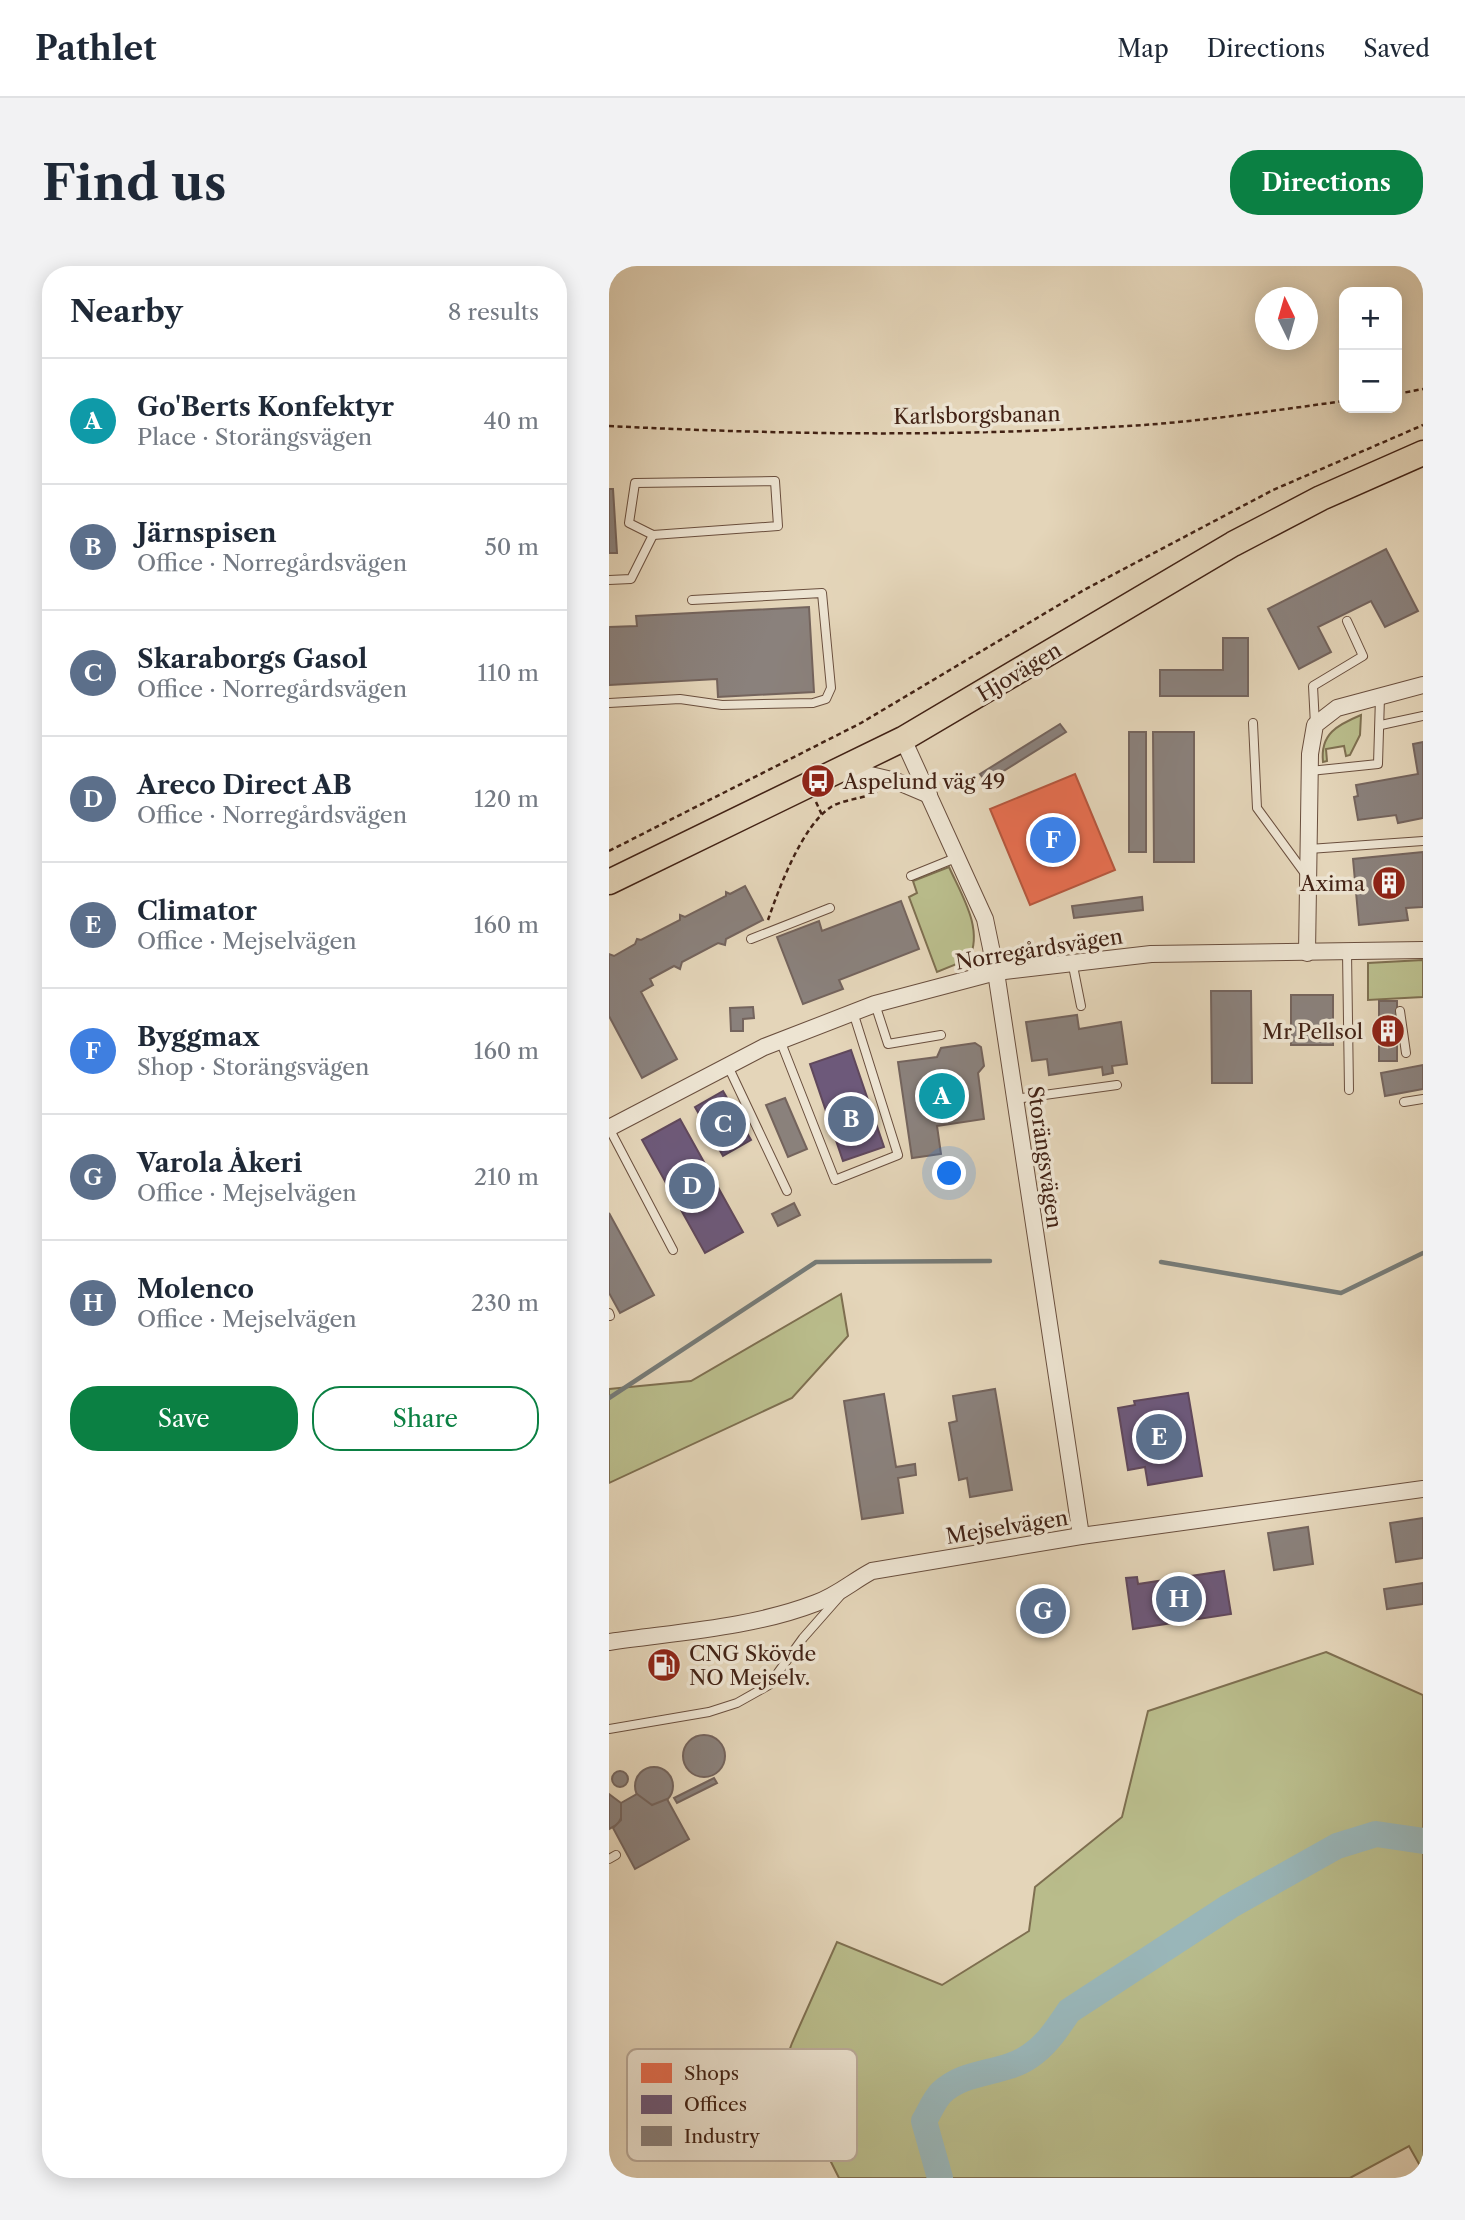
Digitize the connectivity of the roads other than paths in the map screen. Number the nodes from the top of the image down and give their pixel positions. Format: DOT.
graph roads {
  1 [pos="1423,453"];
  2 [pos="653,535"];
  3 [pos="609,580"];
  4 [pos="692,600"];
  5 [pos="1347,621"];
  6 [pos="1423,685"];
  7 [pos="1380,696"];
  8 [pos="609,703"];
  9 [pos="1423,716"];
  10 [pos="1253,723"];
  11 [pos="1315,725"];
  12 [pos="1381,725"];
  13 [pos="903,739"];
  14 [pos="845,769"];
  15 [pos="1310,771"];
  16 [pos="929,795"];
  17 [pos="1423,841"];
  18 [pos="1309,849"];
  19 [pos="958,857"];
  20 [pos="911,876"];
  21 [pos="1308,877"];
  22 [pos="609,882"];
  23 [pos="830,908"];
  24 [pos="751,939"];
  25 [pos="1423,950"];
  26 [pos="1347,952"];
  27 [pos="1307,953"];
  28 [pos="1072,961"];
  29 [pos="996,972"];
  30 [pos="876,1004"];
  31 [pos="1081,1006"];
  32 [pos="853,1012"];
  33 [pos="1400,1012"];
  34 [pos="941,1035"];
  35 [pos="780,1040"];
  36 [pos="1406,1053"];
  37 [pos="727,1064"];
  38 [pos="1117,1085"];
  39 [pos="1349,1090"];
  40 [pos="1015,1098"];
  41 [pos="1423,1099"];
  42 [pos="1404,1102"];
  43 [pos="609,1128"];
  44 [pos="787,1191"];
  45 [pos="673,1250"];
  46 [pos="1423,1489"];
  47 [pos="1081,1536"];
  48 [pos="847,1589"];
  49 [pos="609,1642"];
  50 [pos="609,1729"];
  1 -- 13 [label="main road, Hjovägen"];
  2 -- 2 [label="lane"];
  2 -- 3 [label="lane"];
  4 -- 8 [label="lane"];
  5 -- 11 [label="lane"];
  6 -- 7 [label="street"];
  7 -- 11 [label="street"];
  7 -- 12 [label="lane"];
  9 -- 12 [label="lane"];
  10 -- 21 [label="lane"];
  11 -- 15 [label="street"];
  12 -- 15 [label="lane"];
  13 -- 14 [label="main road, Hjovägen"];
  13 -- 16 [label="street, Storängsvägen"];
  14 -- 16 [label="street"];
  14 -- 22 [label="main road, Hjovägen"];
  15 -- 18 [label="street"];
  16 -- 19 [label="street, Storängsvägen"];
  17 -- 18 [label="lane"];
  18 -- 21 [label="street"];
  19 -- 20 [label="lane"];
  19 -- 29 [label="street, Storängsvägen"];
  21 -- 27 [label="street"];
  23 -- 24 [label="lane"];
  25 -- 26 [label="street, Norregårdsvägen"];
  26 -- 27 [label="street, Norregårdsvägen"];
  26 -- 39 [label="lane"];
  27 -- 28 [label="street, Norregårdsvägen"];
  28 -- 29 [label="street, Norregårdsvägen"];
  28 -- 31 [label="lane"];
  29 -- 30 [label="street, Norregårdsvägen"];
  29 -- 40 [label="street, Storängsvägen"];
  30 -- 32 [label="street, Norregårdsvägen"];
  30 -- 34 [label="lane"];
  32 -- 35 [label="street, Norregårdsvägen"];
  32 -- 35 [label="lane"];
  33 -- 36 [label="lane"];
  35 -- 37 [label="street, Norregårdsvägen"];
  37 -- 43 [label="street, Norregårdsvägen"];
  37 -- 44 [label="lane"];
  38 -- 40 [label="lane"];
  40 -- 47 [label="street, Storängsvägen"];
  41 -- 42 [label="lane"];
  43 -- 45 [label="lane"];
  46 -- 47 [label="street, Mejselvägen"];
  47 -- 48 [label="street, Mejselvägen"];
  48 -- 49 [label="street, Mejselvägen"];
  48 -- 50 [label="lane"];
}
